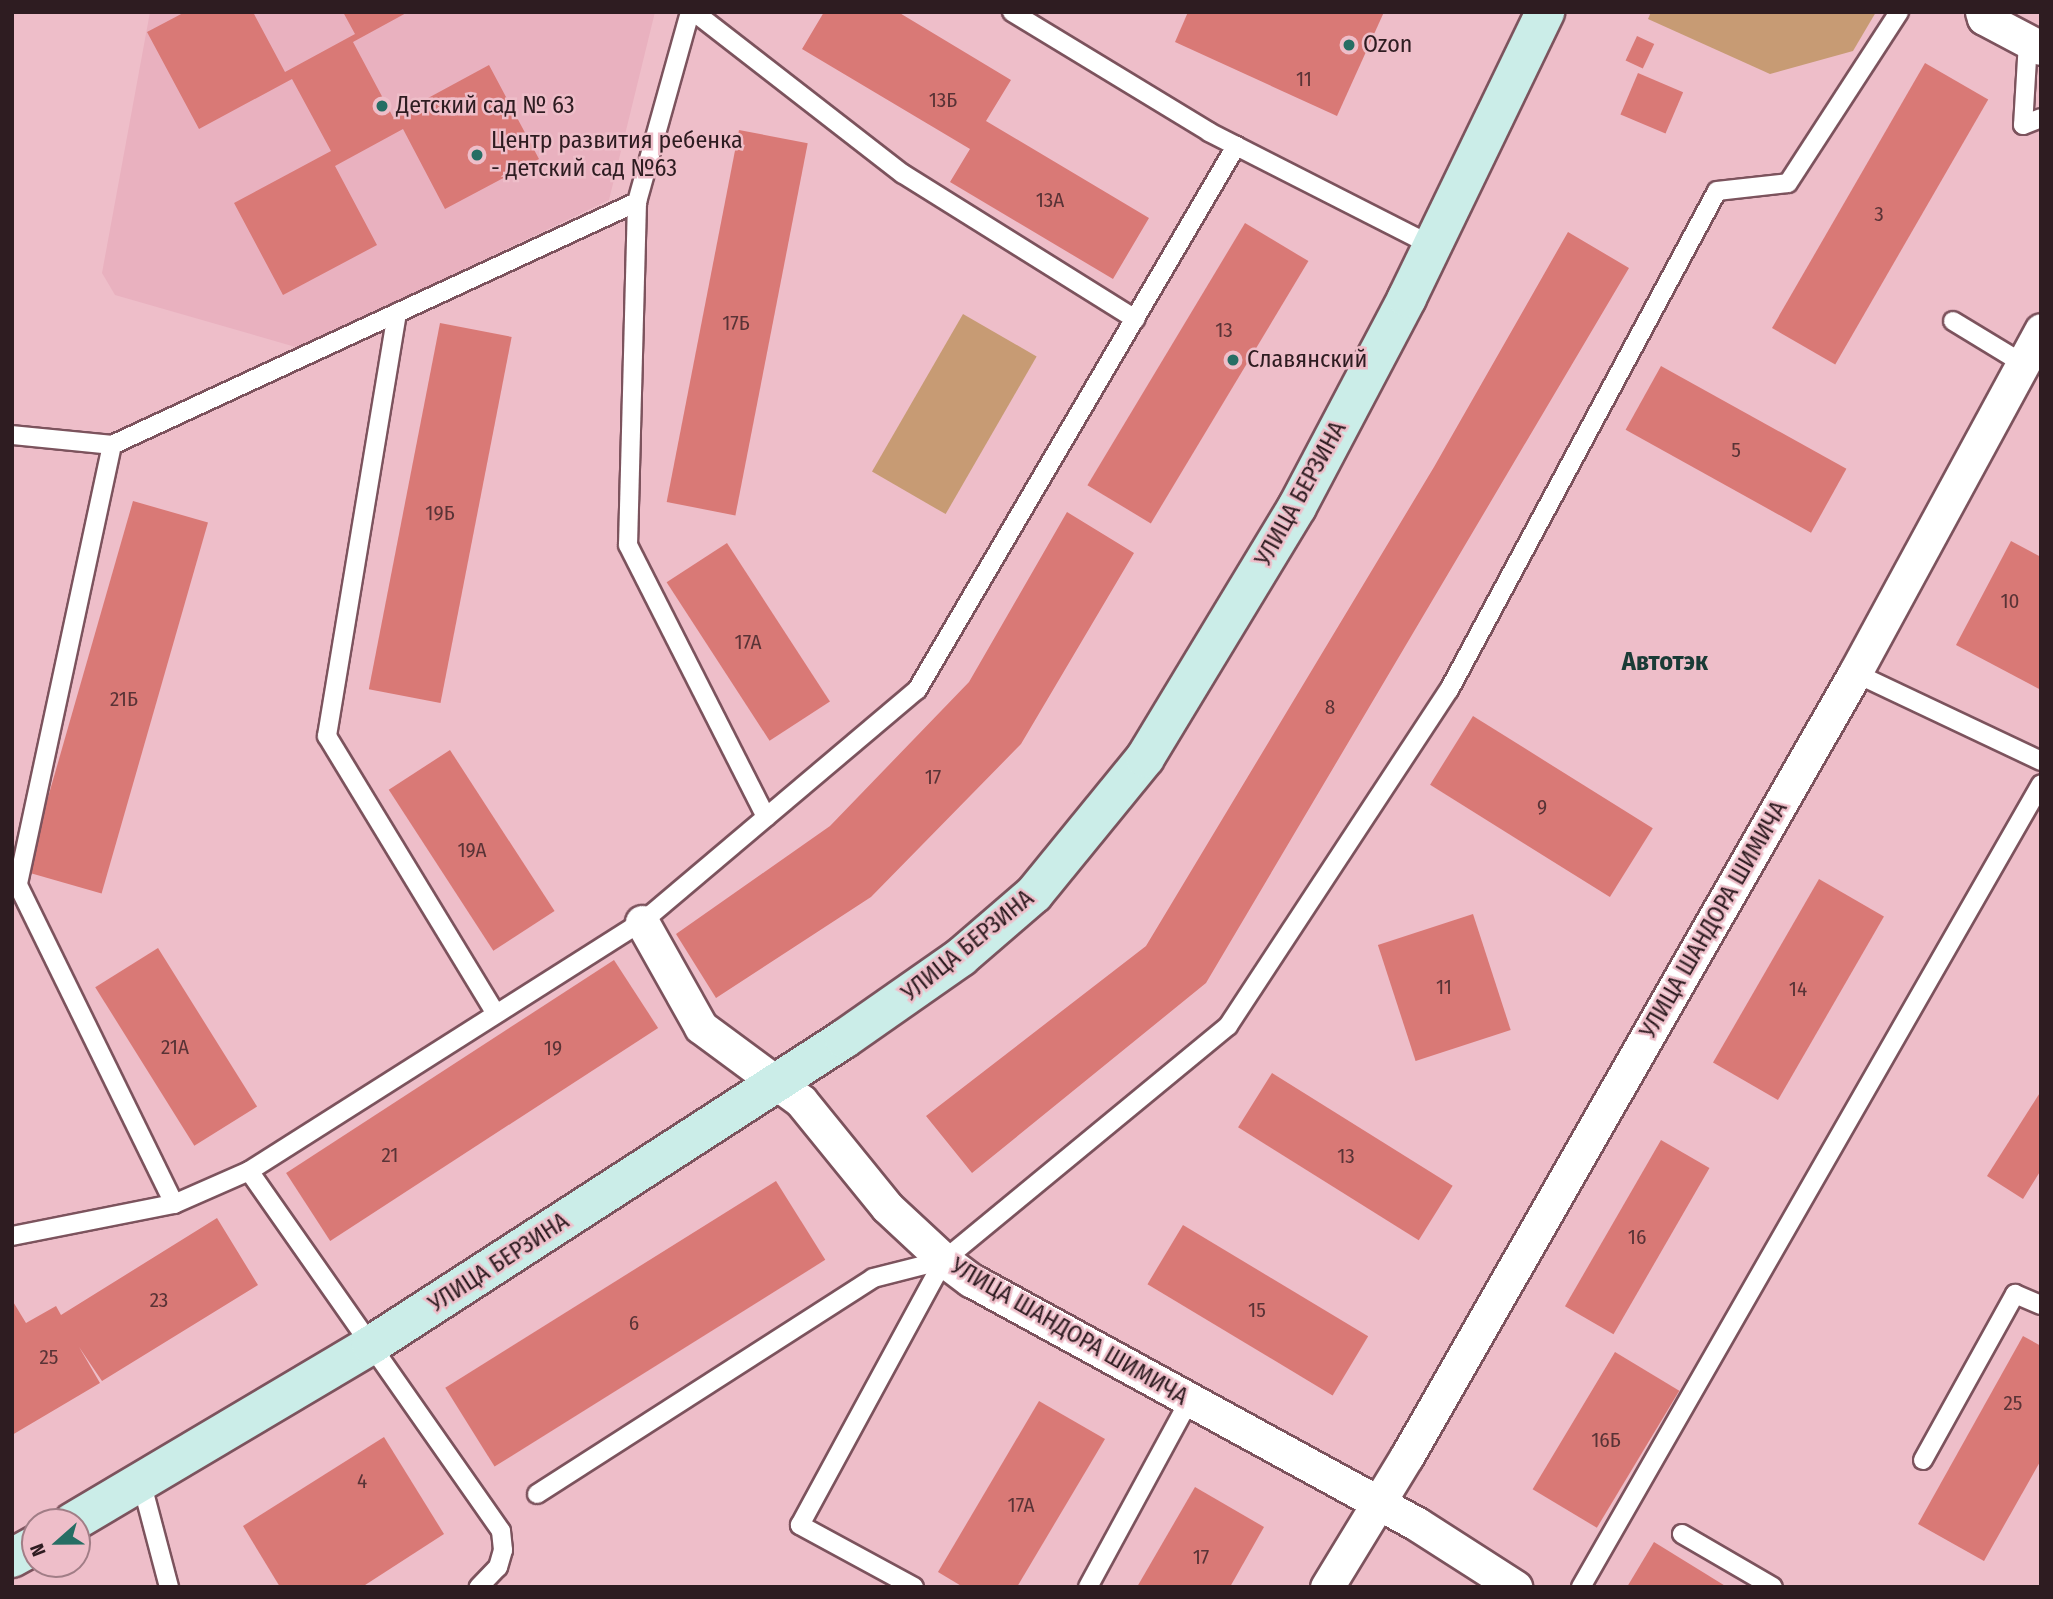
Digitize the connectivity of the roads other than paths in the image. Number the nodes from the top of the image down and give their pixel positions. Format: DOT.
graph roads {
  1 [pos="692,12"];
  2 [pos="1012,12"];
  3 [pos="1545,12"];
  4 [pos="1899,12"];
  5 [pos="1982,12"];
  6 [pos="2034,45"];
  7 [pos="2041,118"];
  8 [pos="1236,146"];
  9 [pos="637,202"];
  10 [pos="1433,246"];
  11 [pos="397,313"];
  12 [pos="1135,318"];
  13 [pos="1953,321"];
  14 [pos="2041,330"];
  15 [pos="2022,363"];
  16 [pos="12,435"];
  17 [pos="112,445"];
  18 [pos="1855,673"];
  19 [pos="2041,761"];
  20 [pos="2041,784"];
  21 [pos="766,817"];
  22 [pos="642,922"];
  23 [pos="496,1014"];
  24 [pos="779,1082"];
  25 [pos="249,1171"];
  26 [pos="174,1205"];
  27 [pos="12,1236"];
  28 [pos="944,1260"];
  29 [pos="2041,1305"];
  30 [pos="371,1345"];
  31 [pos="1189,1401"];
  32 [pos="1923,1460"];
  33 [pos="141,1481"];
  34 [pos="537,1494"];
  35 [pos="1377,1504"];
  36 [pos="91,1511"];
  37 [pos="1682,1534"];
  38 [pos="170,1587"];
  39 [pos="479,1587"];
  40 [pos="914,1587"];
  41 [pos="1088,1587"];
  42 [pos="1327,1587"];
  43 [pos="1515,1587"];
  44 [pos="1581,1587"];
  45 [pos="1773,1587"];
  1 -- 9 [label="lane"];
  1 -- 12 [label="lane"];
  2 -- 8 [label="lane"];
  3 -- 10 [label="street, УЛИЦА БЕРЗИНА"];
  4 -- 28 [label="lane"];
  5 -- 6 [label="street"];
  6 -- 7 [label="lane"];
  8 -- 10 [label="lane"];
  8 -- 12 [label="lane"];
  9 -- 11 [label="lane"];
  9 -- 21 [label="lane"];
  10 -- 24 [label="street, УЛИЦА БЕРЗИНА"];
  11 -- 17 [label="lane"];
  11 -- 23 [label="lane"];
  12 -- 21 [label="lane"];
  13 -- 15 [label="lane"];
  14 -- 15 [label="street, УЛИЦА ШАНДОРА ШИМИЧА"];
  15 -- 18 [label="street, УЛИЦА ШАНДОРА ШИМИЧА"];
  16 -- 17 [label="lane"];
  17 -- 26 [label="lane"];
  18 -- 19 [label="lane"];
  18 -- 35 [label="street, УЛИЦА ШАНДОРА ШИМИЧА"];
  20 -- 44 [label="lane"];
  21 -- 22 [label="lane"];
  22 -- 23 [label="lane"];
  22 -- 24 [label="street, УЛИЦА ШАНДОРА ШИМИЧА"];
  23 -- 25 [label="lane"];
  24 -- 28 [label="street, УЛИЦА ШАНДОРА ШИМИЧА"];
  24 -- 30 [label="street, УЛИЦА БЕРЗИНА"];
  25 -- 26 [label="lane"];
  25 -- 30 [label="lane"];
  26 -- 27 [label="lane"];
  28 -- 31 [label="street, УЛИЦА ШАНДОРА ШИМИЧА"];
  28 -- 34 [label="lane"];
  28 -- 40 [label="lane"];
  29 -- 32 [label="lane"];
  30 -- 33 [label="street, УЛИЦА БЕРЗИНА"];
  30 -- 39 [label="lane"];
  31 -- 35 [label="street, УЛИЦА ШАНДОРА ШИМИЧА"];
  31 -- 41 [label="lane"];
  33 -- 36 [label="street, УЛИЦА БЕРЗИНА"];
  33 -- 38 [label="lane"];
  35 -- 42 [label="street, УЛИЦА ШАНДОРА ШИМИЧА"];
  35 -- 43 [label="street, УЛИЦА ШАНДОРА ШИМИЧА"];
  37 -- 45 [label="lane"];
}
